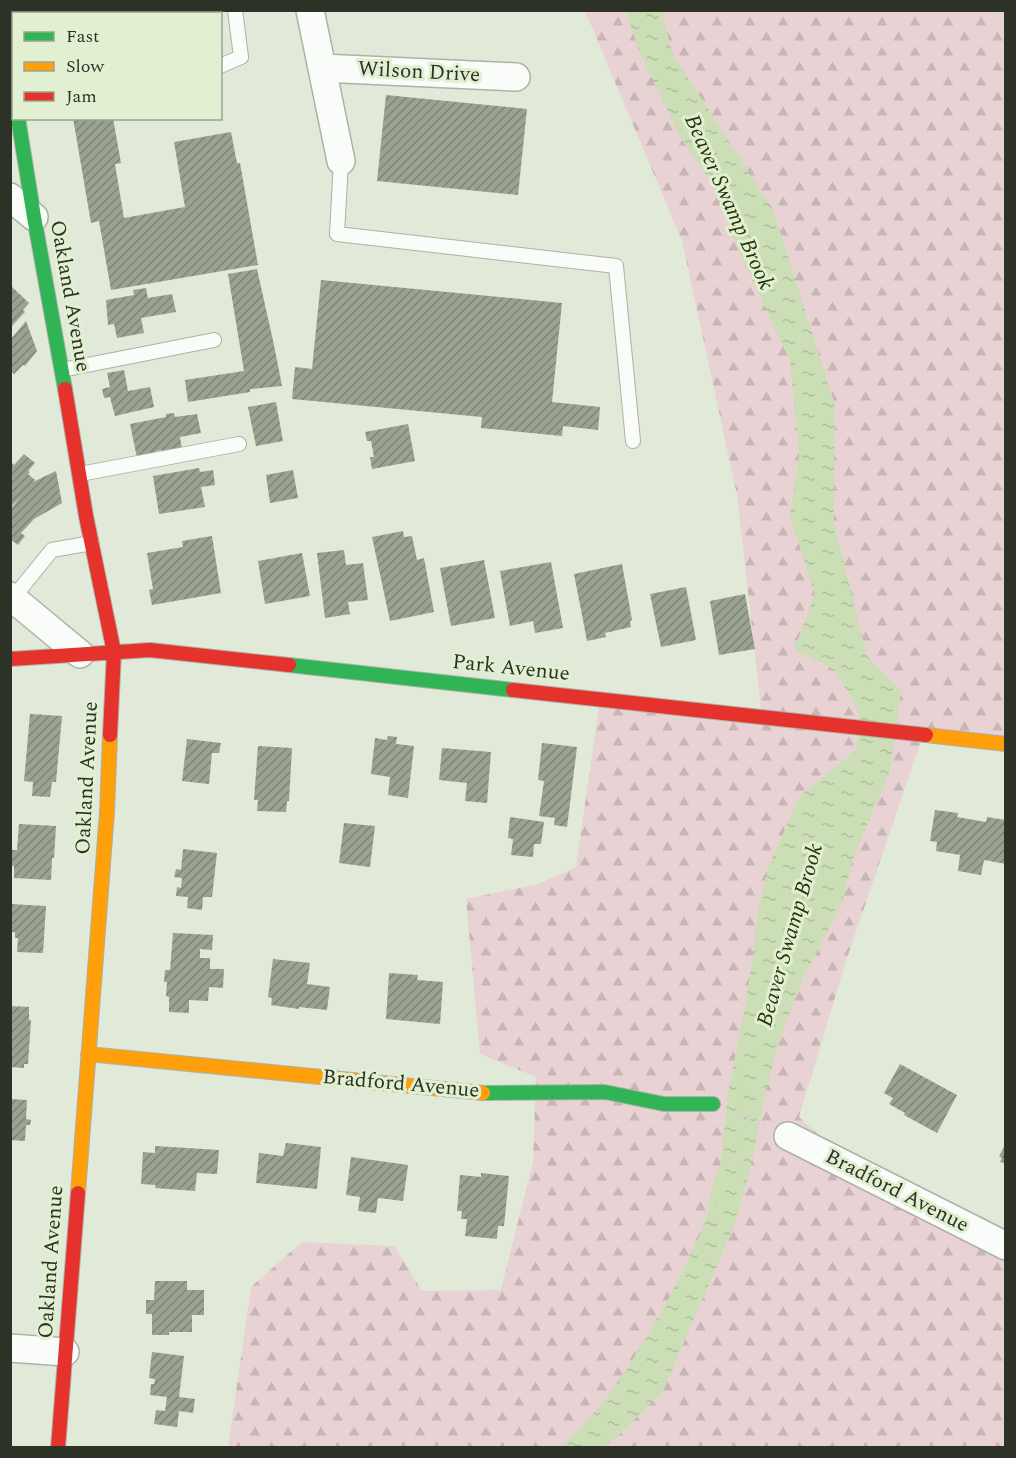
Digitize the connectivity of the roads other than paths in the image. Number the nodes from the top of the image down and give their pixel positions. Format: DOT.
graph roads {
  1 [pos="235,10"];
  2 [pos="310,10"];
  3 [pos="222,65"];
  4 [pos="322,68"];
  5 [pos="516,77"];
  6 [pos="18,120"];
  7 [pos="341,161"];
  8 [pos="10,197"];
  9 [pos="34,217"];
  10 [pos="214,340"];
  11 [pos="62,369"];
  12 [pos="633,441"];
  13 [pos="239,444"];
  14 [pos="80,474"];
  15 [pos="92,543"];
  16 [pos="12,597"];
  17 [pos="114,652"];
  18 [pos="80,654"];
  19 [pos="10,659"];
  20 [pos="1005,744"];
  21 [pos="88,1054"];
  22 [pos="713,1104"];
  23 [pos="788,1136"];
  24 [pos="1005,1246"];
  25 [pos="10,1348"];
  26 [pos="65,1352"];
  27 [pos="58,1448"];
  1 -- 3 [label="lane"];
  2 -- 4 [label="street"];
  4 -- 5 [label="street, Wilson Drive"];
  4 -- 7 [label="street"];
  6 -- 9 [label="street, Oakland Avenue"];
  7 -- 12 [label="lane"];
  8 -- 9 [label="street"];
  9 -- 11 [label="street, Oakland Avenue"];
  10 -- 11 [label="lane"];
  11 -- 14 [label="street, Oakland Avenue"];
  13 -- 14 [label="lane"];
  14 -- 15 [label="street, Oakland Avenue"];
  15 -- 16 [label="lane"];
  15 -- 17 [label="street, Oakland Avenue"];
  16 -- 18 [label="street"];
  17 -- 18 [label="street, Park Avenue"];
  17 -- 20 [label="street, Park Avenue"];
  17 -- 21 [label="street, Oakland Avenue"];
  18 -- 19 [label="street, Park Avenue"];
  21 -- 22 [label="street, Bradford Avenue"];
  21 -- 26 [label="street, Oakland Avenue"];
  23 -- 24 [label="street, Bradford Avenue"];
  25 -- 26 [label="street"];
  26 -- 27 [label="street, Oakland Avenue"];
}
